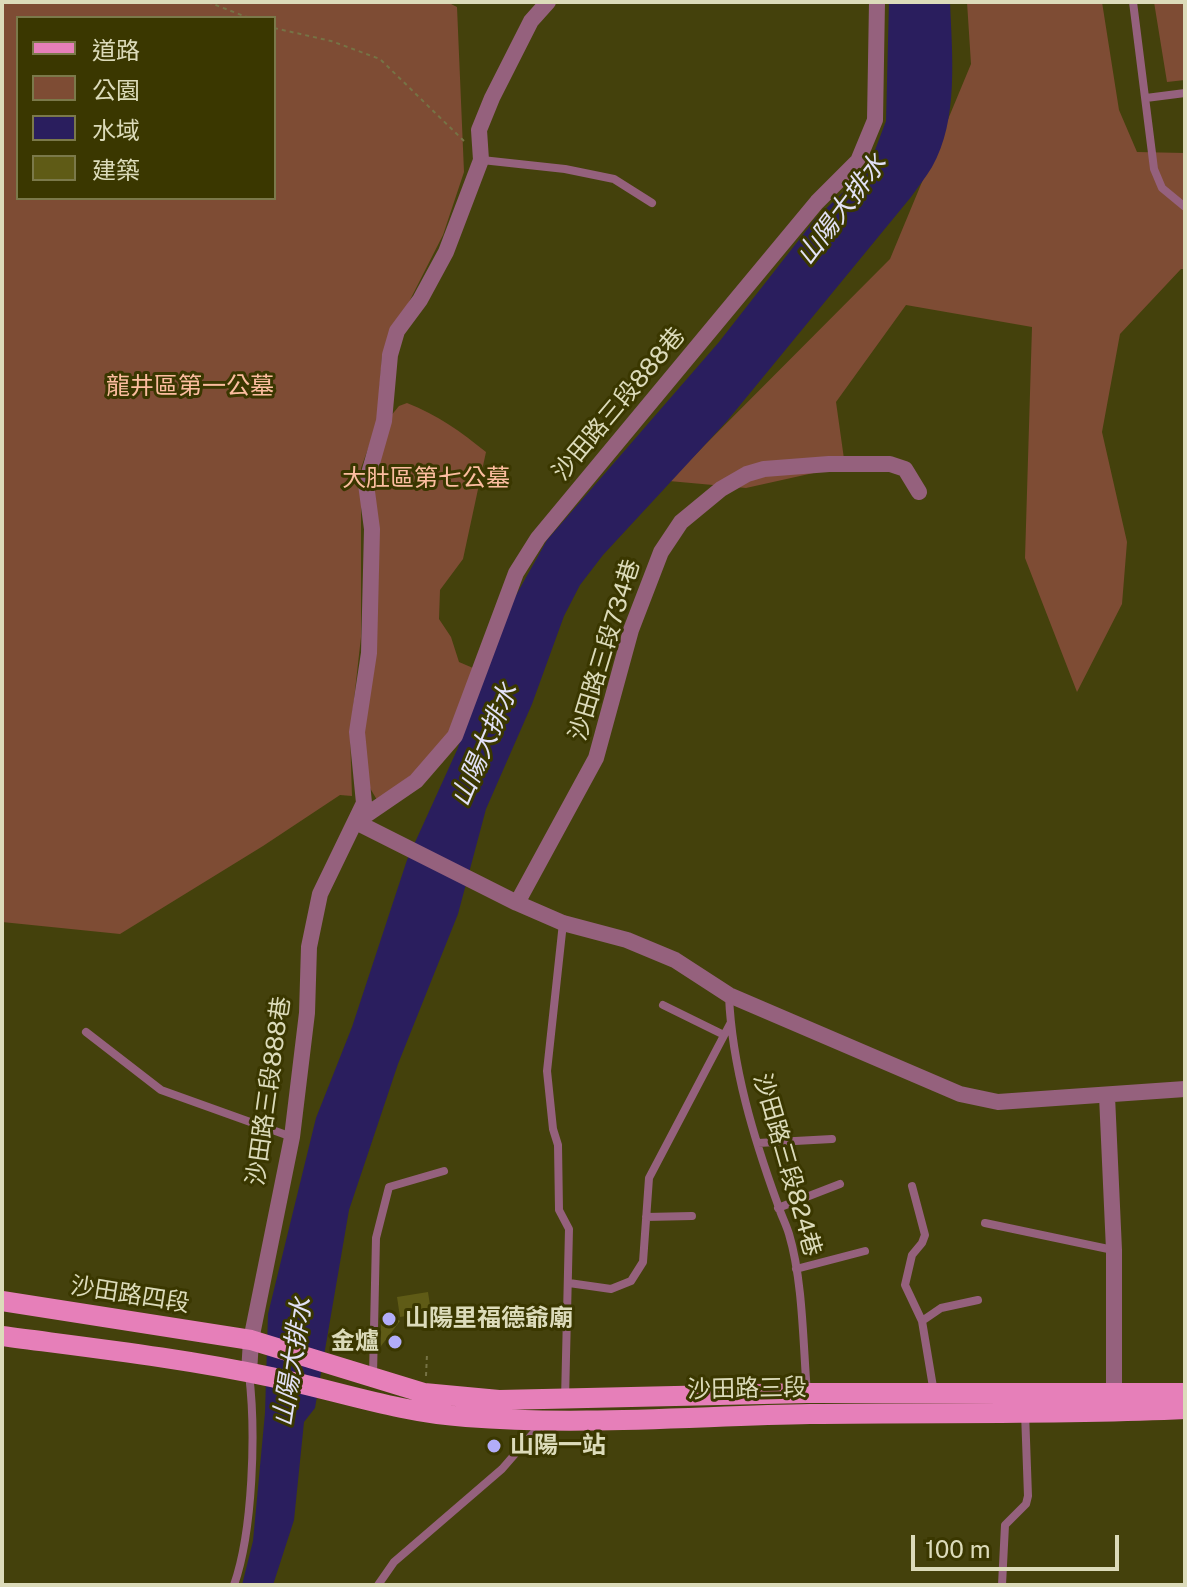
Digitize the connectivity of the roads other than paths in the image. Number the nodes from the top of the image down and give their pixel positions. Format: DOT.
graph roads {
  1 [pos="548,2"];
  2 [pos="877,2"];
  3 [pos="1133,2"];
  4 [pos="1185,93"];
  5 [pos="1146,98"];
  6 [pos="481,160"];
  7 [pos="652,203"];
  8 [pos="1185,207"];
  9 [pos="919,492"];
  10 [pos="356,822"];
  11 [pos="517,903"];
  12 [pos="563,923"];
  13 [pos="729,995"];
  14 [pos="663,1005"];
  15 [pos="730,1024"];
  16 [pos="86,1032"];
  17 [pos="724,1035"];
  18 [pos="1185,1089"];
  19 [pos="1107,1096"];
  20 [pos="292,1137"];
  21 [pos="832,1139"];
  22 [pos="758,1143"];
  23 [pos="444,1171"];
  24 [pos="840,1184"];
  25 [pos="912,1186"];
  26 [pos="778,1208"];
  27 [pos="692,1216"];
  28 [pos="646,1217"];
  29 [pos="985,1223"];
  30 [pos="1114,1250"];
  31 [pos="865,1251"];
  32 [pos="796,1269"];
  33 [pos="569,1283"];
  34 [pos="978,1300"];
  35 [pos="2,1301"];
  36 [pos="922,1321"];
  37 [pos="2,1336"];
  38 [pos="251,1340"];
  39 [pos="258,1374"];
  40 [pos="373,1377"];
  41 [pos="1185,1393"];
  42 [pos="934,1394"];
  43 [pos="371,1399"];
  44 [pos="565,1400"];
  45 [pos="808,1403"];
  46 [pos="1114,1404"];
  47 [pos="1185,1409"];
  48 [pos="1025,1411"];
  49 [pos="544,1420"];
  50 [pos="234,1585"];
  51 [pos="378,1585"];
  52 [pos="1002,1585"];
  1 -- 6 [label="street"];
  2 -- 10 [label="street, 沙田路三段888巷"];
  3 -- 5 [label="lane"];
  4 -- 5 [label="lane"];
  5 -- 8 [label="lane"];
  6 -- 7 [label="lane"];
  6 -- 10 [label="street"];
  9 -- 11 [label="street, 沙田路三段734巷"];
  10 -- 11 [label="street"];
  10 -- 20 [label="street, 沙田路三段888巷"];
  11 -- 12 [label="street"];
  12 -- 13 [label="street"];
  12 -- 33 [label="lane"];
  13 -- 15 [label="lane, 沙田路三段824巷"];
  13 -- 19 [label="street"];
  14 -- 17 [label="lane"];
  15 -- 17 [label="lane"];
  15 -- 22 [label="lane, 沙田路三段824巷"];
  16 -- 20 [label="lane"];
  17 -- 28 [label="lane"];
  18 -- 19 [label="street"];
  19 -- 30 [label="street"];
  20 -- 38 [label="street, 沙田路三段888巷"];
  21 -- 22 [label="lane"];
  22 -- 26 [label="lane, 沙田路三段824巷"];
  23 -- 40 [label="lane"];
  24 -- 26 [label="lane"];
  25 -- 36 [label="lane"];
  26 -- 32 [label="lane, 沙田路三段824巷"];
  27 -- 28 [label="lane"];
  28 -- 33 [label="lane"];
  29 -- 30 [label="lane"];
  30 -- 46 [label="street"];
  31 -- 32 [label="lane"];
  32 -- 45 [label="lane, 沙田路三段824巷"];
  33 -- 44 [label="lane"];
  34 -- 36 [label="lane"];
  35 -- 38 [label="main road, 沙田路四段"];
  36 -- 42 [label="lane"];
  37 -- 39 [label="main road"];
  38 -- 39 [label="street, 沙田路三段888巷"];
  38 -- 40 [label="main road, 沙田路三段"];
  39 -- 43 [label="main road, 沙田路三段"];
  39 -- 50 [label="lane"];
  40 -- 43 [label="lane"];
  40 -- 44 [label="main road, 沙田路三段"];
  41 -- 46 [label="main road, 沙田路三段"];
  42 -- 45 [label="main road, 沙田路三段"];
  42 -- 46 [label="main road, 沙田路三段"];
  43 -- 49 [label="main road, 沙田路三段"];
  44 -- 45 [label="main road, 沙田路三段"];
  44 -- 49 [label="lane"];
  45 -- 48 [label="main road, 沙田路三段"];
  45 -- 49 [label="main road, 沙田路三段"];
  46 -- 47 [label="main road, 沙田路三段"];
  46 -- 48 [label="main road, 沙田路三段"];
  48 -- 52 [label="lane"];
  49 -- 51 [label="lane"];
}
